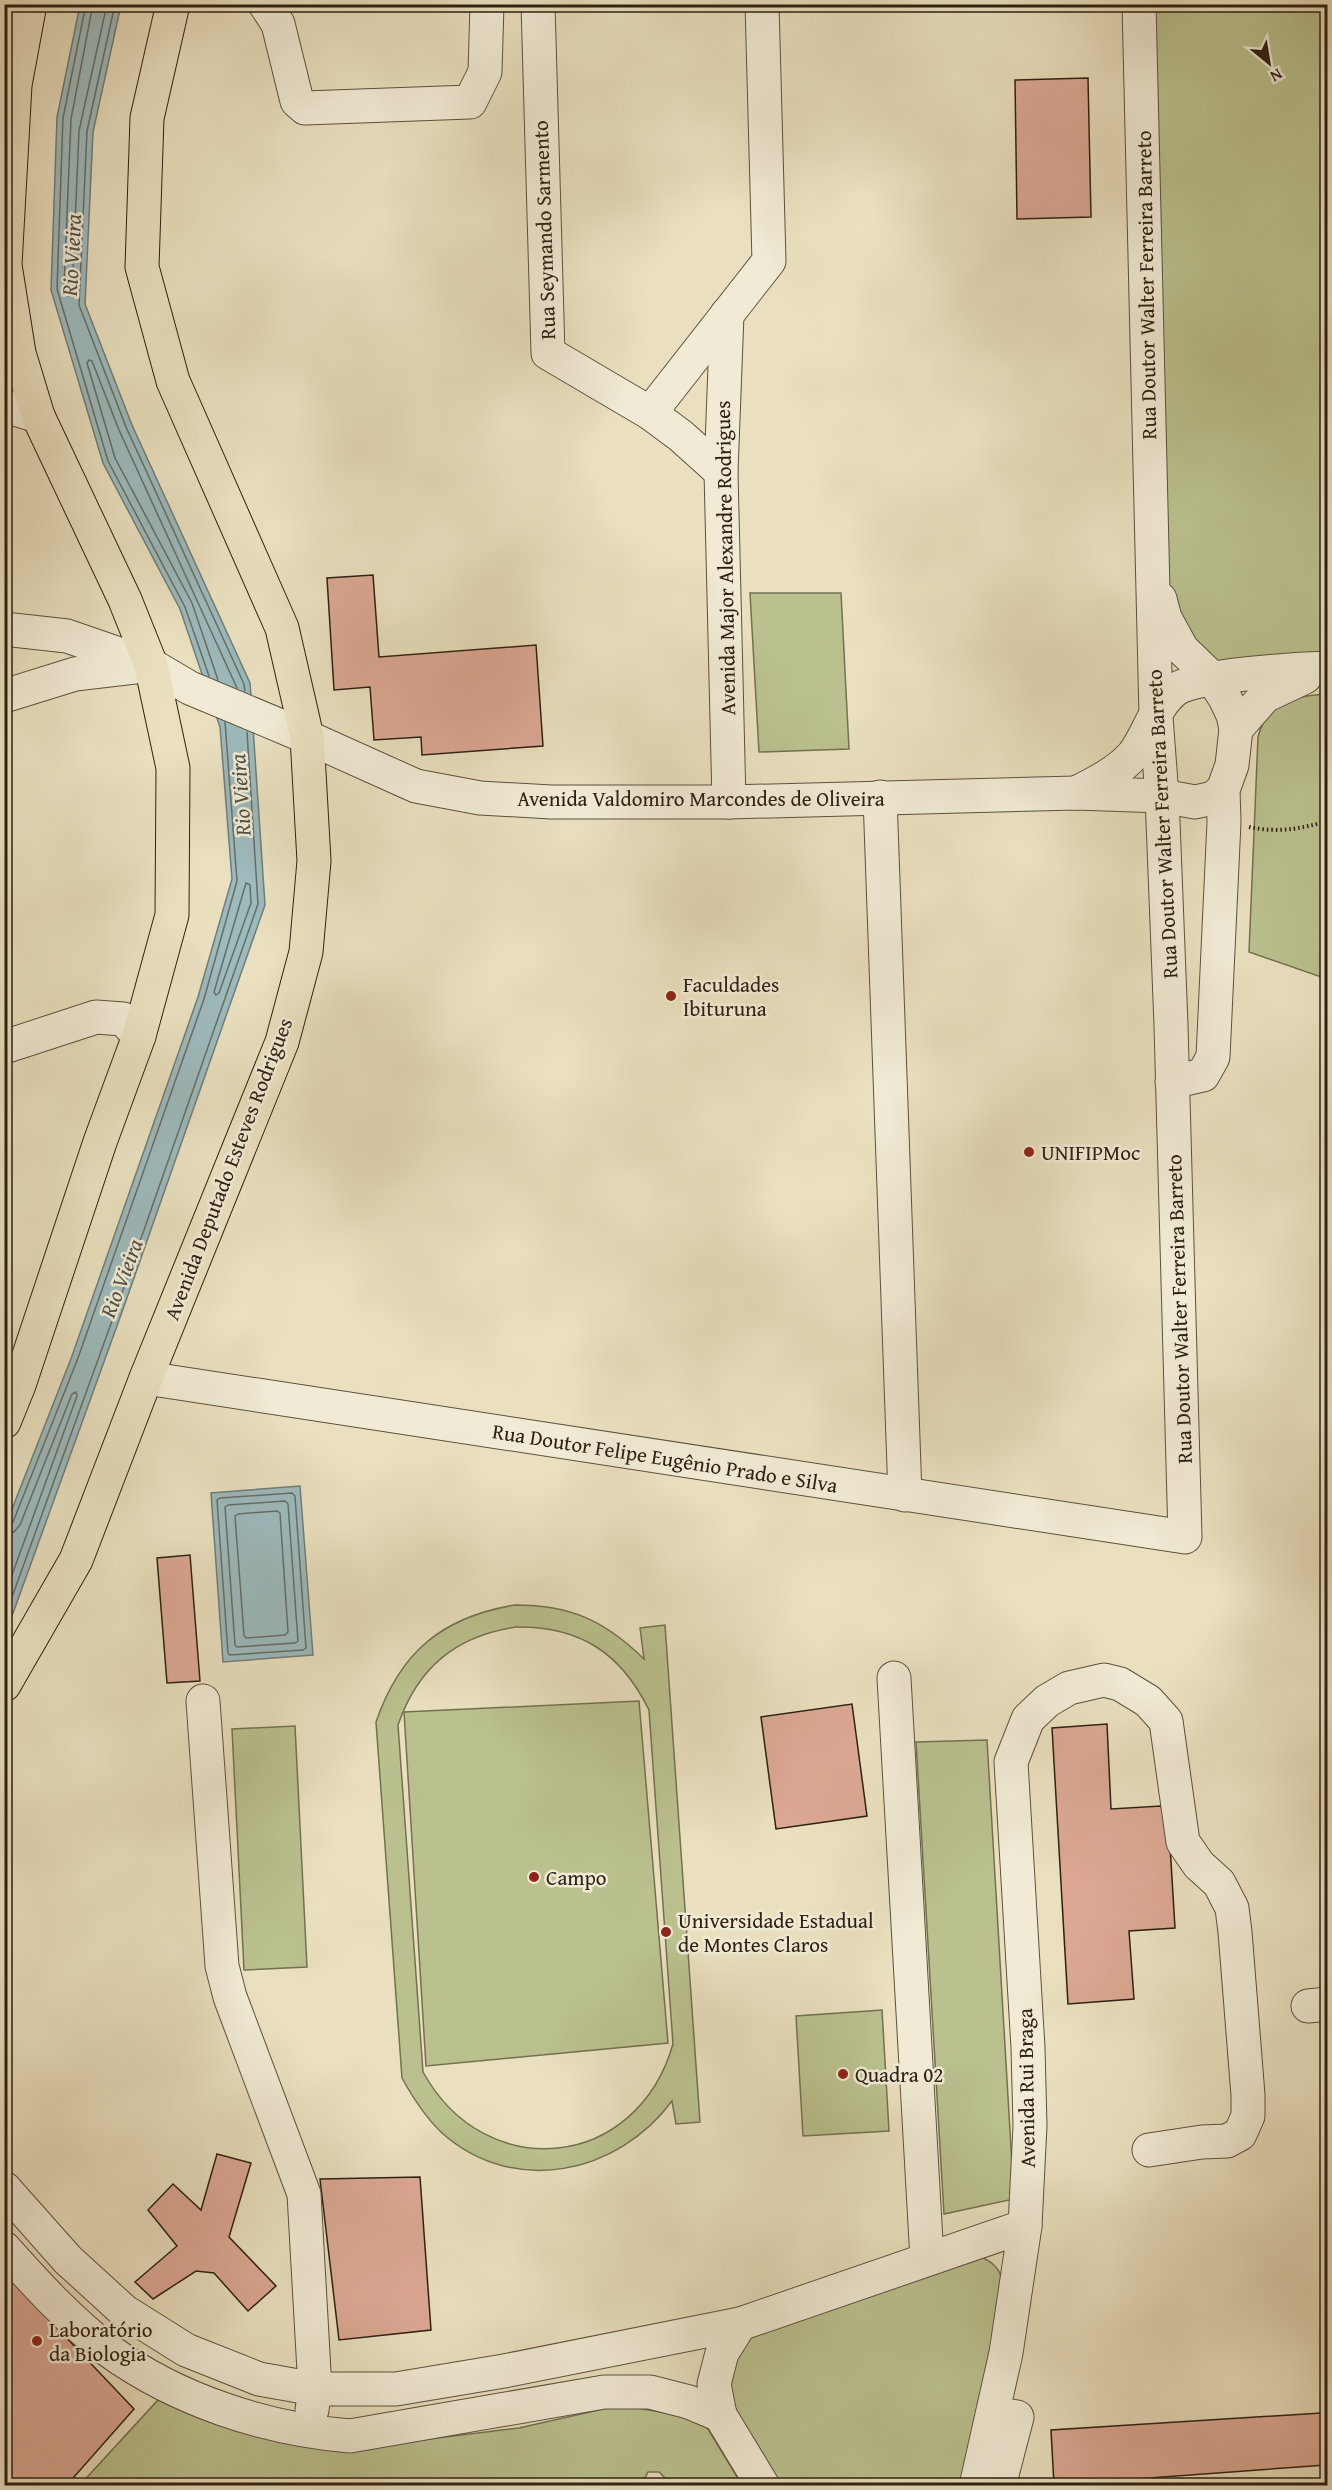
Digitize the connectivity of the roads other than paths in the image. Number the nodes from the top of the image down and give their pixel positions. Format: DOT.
graph roads {
  1 [pos="30,4"];
  2 [pos="173,4"];
  3 [pos="265,4"];
  4 [pos="487,4"];
  5 [pos="538,4"];
  6 [pos="762,4"];
  7 [pos="1139,4"];
  8 [pos="727,314"];
  9 [pos="4,406"];
  10 [pos="723,408"];
  11 [pos="650,413"];
  12 [pos="38,416"];
  13 [pos="681,436"];
  14 [pos="722,472"];
  15 [pos="1152,566"];
  16 [pos="4,629"];
  17 [pos="151,665"];
  18 [pos="1326,668"];
  19 [pos="1212,678"];
  20 [pos="4,696"];
  21 [pos="1156,717"];
  22 [pos="1236,729"];
  23 [pos="307,736"];
  24 [pos="1223,790"];
  25 [pos="1076,793"];
  26 [pos="1162,795"];
  27 [pos="880,797"];
  28 [pos="729,802"];
  29 [pos="1171,1025"];
  30 [pos="1216,1026"];
  31 [pos="139,1036"];
  32 [pos="4,1047"];
  33 [pos="1172,1082"];
  34 [pos="146,1377"];
  35 [pos="12,1389"];
  36 [pos="4,1422"];
  37 [pos="905,1495"];
  38 [pos="1185,1537"];
  39 [pos="894,1678"];
  40 [pos="4,1685"];
  41 [pos="202,1701"];
  42 [pos="1149,2150"];
  43 [pos="4,2188"];
  44 [pos="1025,2226"];
  45 [pos="4,2248"];
  46 [pos="927,2259"];
  47 [pos="740,2324"];
  48 [pos="315,2389"];
  49 [pos="720,2415"];
  50 [pos="1005,2415"];
  51 [pos="309,2433"];
  52 [pos="763,2486"];
  53 [pos="976,2486"];
  54 [pos="999,2486"];
  1 -- 12 [label="main road"];
  2 -- 23 [label="main road, Avenida Deputado Esteves Rodrigues"];
  3 -- 4 [label="street"];
  5 -- 11 [label="street, Rua Seymando Sarmento"];
  6 -- 8 [label="street"];
  7 -- 15 [label="street, Rua Doutor Walter Ferreira Barreto"];
  8 -- 10 [label="street, Avenida Major Alexandre Rodrigues"];
  8 -- 11 [label="street"];
  9 -- 12 [label="street"];
  10 -- 13 [label="street"];
  10 -- 14 [label="street, Avenida Major Alexandre Rodrigues"];
  11 -- 13 [label="street, Rua Seymando Sarmento"];
  12 -- 17 [label="main road"];
  13 -- 14 [label="street, Rua Seymando Sarmento"];
  14 -- 28 [label="street, Avenida Major Alexandre Rodrigues"];
  15 -- 19 [label="street, Rua Doutor Walter Ferreira Barreto"];
  15 -- 21 [label="street, Rua Doutor Walter Ferreira Barreto"];
  16 -- 17 [label="street, Avenida Valdomiro Marcondes de Oliveira"];
  17 -- 20 [label="street"];
  17 -- 23 [label="street, Avenida Valdomiro Marcondes de Oliveira"];
  17 -- 31 [label="main road"];
  18 -- 19 [label="street, Avenida Valdomiro Marcondes de Oliveira"];
  18 -- 22 [label="street, Avenida Valdomiro Marcondes de Oliveira"];
  19 -- 21 [label="street, Avenida Valdomiro Marcondes de Oliveira"];
  19 -- 22 [label="street, Rua Doutor Walter Ferreira Barreto"];
  21 -- 25 [label="street, Avenida Valdomiro Marcondes de Oliveira"];
  21 -- 26 [label="street, Rua Doutor Walter Ferreira Barreto"];
  22 -- 24 [label="street, Rua Doutor Walter Ferreira Barreto"];
  23 -- 28 [label="street, Avenida Valdomiro Marcondes de Oliveira"];
  23 -- 34 [label="main road, Avenida Deputado Esteves Rodrigues"];
  24 -- 26 [label="street"];
  24 -- 30 [label="street, Rua Doutor Walter Ferreira Barreto"];
  25 -- 26 [label="street, Avenida Valdomiro Marcondes de Oliveira"];
  25 -- 27 [label="street, Avenida Valdomiro Marcondes de Oliveira"];
  26 -- 29 [label="street, Rua Doutor Walter Ferreira Barreto"];
  27 -- 28 [label="street, Avenida Valdomiro Marcondes de Oliveira"];
  27 -- 37 [label="street"];
  29 -- 30 [label="street"];
  29 -- 33 [label="street, Rua Doutor Walter Ferreira Barreto"];
  30 -- 33 [label="street, Rua Doutor Walter Ferreira Barreto"];
  31 -- 32 [label="street"];
  31 -- 35 [label="main road"];
  33 -- 38 [label="street, Rua Doutor Walter Ferreira Barreto"];
  34 -- 37 [label="street, Rua Doutor Felipe Eugênio Prado e Silva"];
  34 -- 40 [label="main road, Avenida Deputado Esteves Rodrigues"];
  35 -- 36 [label="main road"];
  37 -- 38 [label="street, Rua Doutor Felipe Eugênio Prado e Silva"];
  39 -- 46 [label="street"];
  41 -- 48 [label="street"];
  42 -- 44 [label="street, Avenida Rui Braga"];
  43 -- 48 [label="street"];
  44 -- 46 [label="street"];
  44 -- 50 [label="street, Avenida Rui Braga"];
  45 -- 51 [label="street"];
  46 -- 47 [label="street"];
  47 -- 48 [label="street"];
  47 -- 49 [label="street"];
  48 -- 51 [label="street"];
  49 -- 51 [label="street"];
  49 -- 52 [label="street"];
  50 -- 53 [label="street, Avenida Rui Braga"];
  50 -- 54 [label="street, Avenida Rui Braga"];
}
